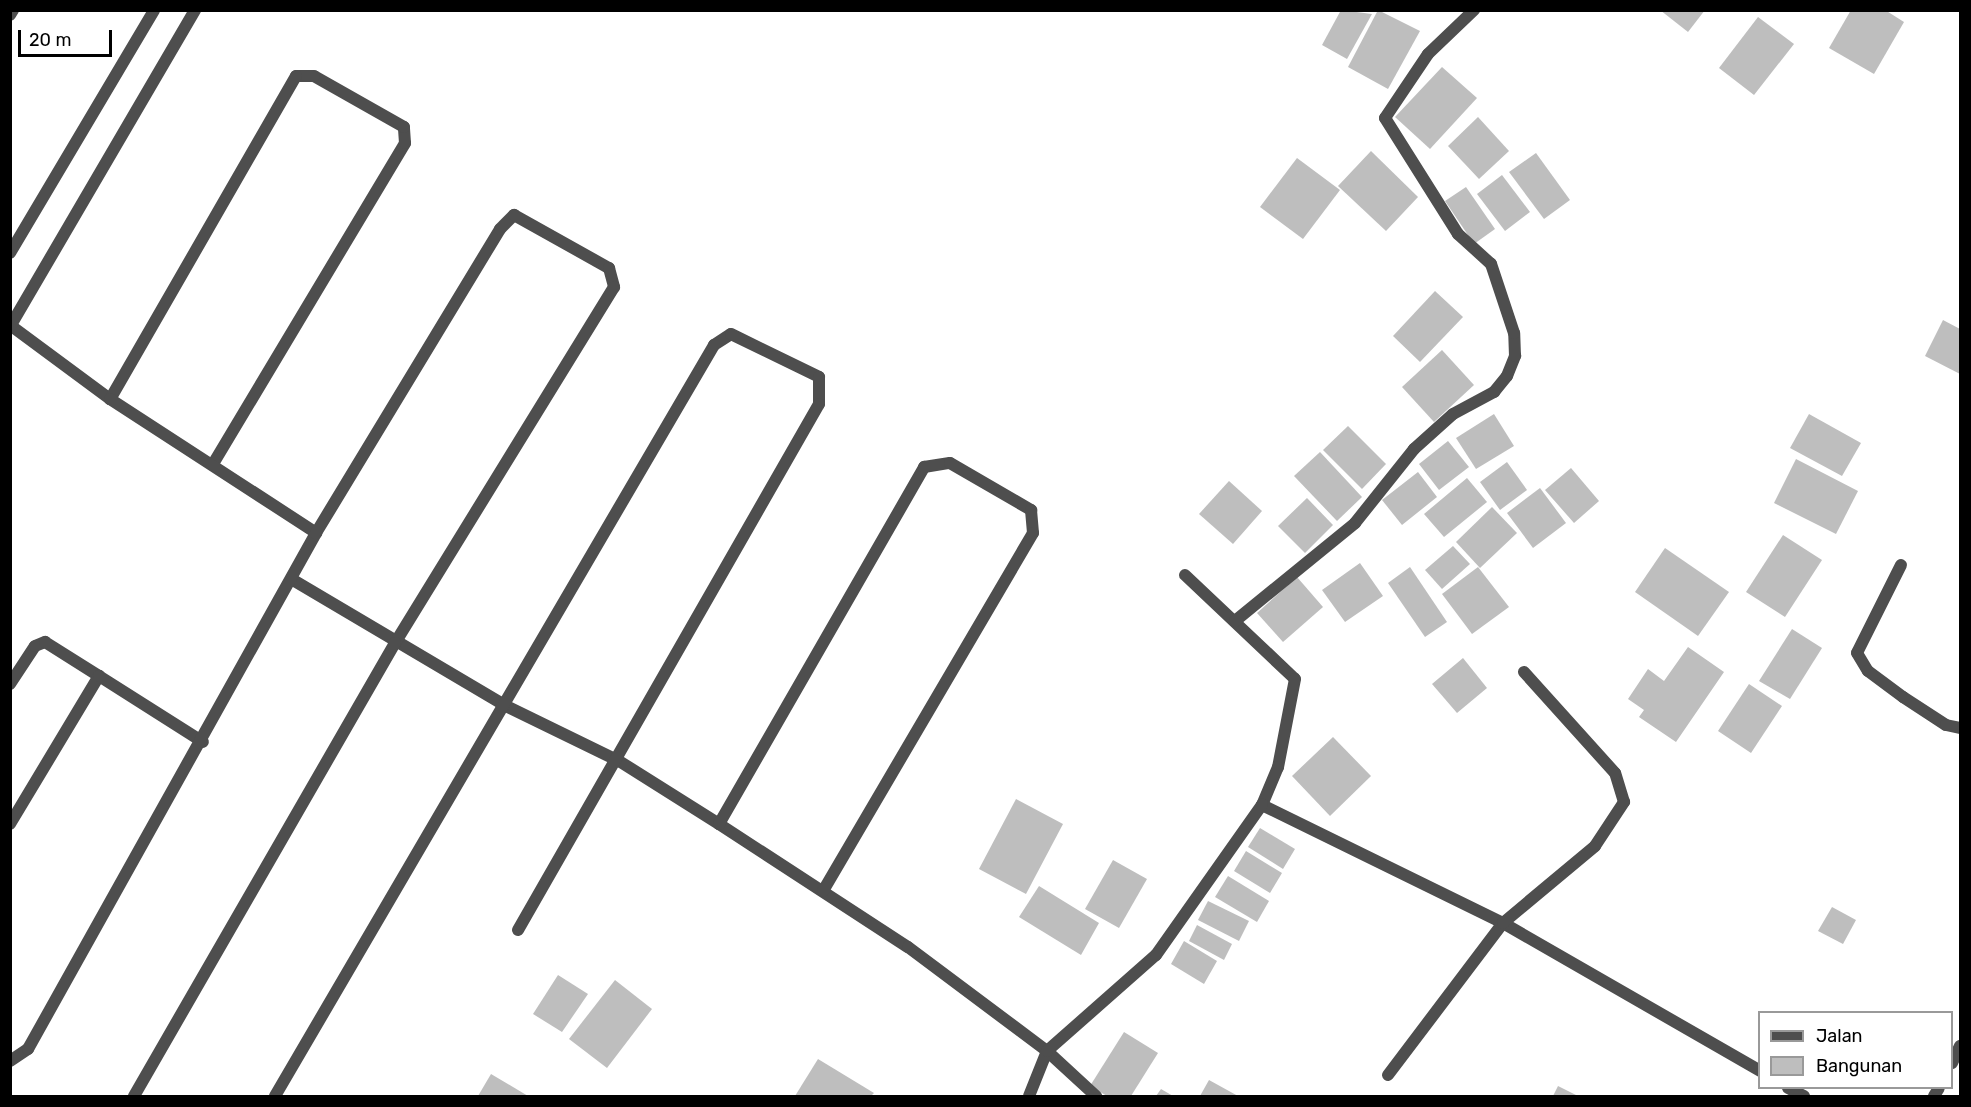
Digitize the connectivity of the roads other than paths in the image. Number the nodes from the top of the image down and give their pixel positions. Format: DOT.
graph roads {
  1 [pos="13,10"];
  2 [pos="154,10"];
  3 [pos="195,10"];
  4 [pos="1474,10"];
  5 [pos="10,15"];
  6 [pos="10,253"];
  7 [pos="11,325"];
  8 [pos="110,399"];
  9 [pos="213,464"];
  10 [pos="315,533"];
  11 [pos="1901,565"];
  12 [pos="1185,575"];
  13 [pos="293,580"];
  14 [pos="1235,621"];
  15 [pos="395,643"];
  16 [pos="1524,672"];
  17 [pos="99,676"];
  18 [pos="10,684"];
  19 [pos="506,706"];
  20 [pos="1960,728"];
  21 [pos="203,742"];
  22 [pos="619,761"];
  23 [pos="1262,805"];
  24 [pos="10,824"];
  25 [pos="719,824"];
  26 [pos="823,891"];
  27 [pos="1503,923"];
  28 [pos="519,930"];
  29 [pos="1960,1046"];
  30 [pos="1047,1051"];
  31 [pos="10,1061"];
  32 [pos="1953,1061"];
  33 [pos="1758,1070"];
  34 [pos="1388,1074"];
  35 [pos="1790,1089"];
  36 [pos="134,1096"];
  37 [pos="275,1096"];
  38 [pos="1029,1096"];
  39 [pos="1096,1096"];
  40 [pos="1804,1096"];
  1 -- 5 [label="street"];
  2 -- 6 [label="street"];
  3 -- 7 [label="street"];
  4 -- 14 [label="street"];
  7 -- 8 [label="street"];
  8 -- 9 [label="street"];
  8 -- 9 [label="street"];
  9 -- 10 [label="street"];
  10 -- 13 [label="street"];
  10 -- 15 [label="street"];
  11 -- 20 [label="street"];
  12 -- 14 [label="street"];
  13 -- 15 [label="street"];
  13 -- 21 [label="street"];
  14 -- 23 [label="street"];
  15 -- 19 [label="street"];
  15 -- 36 [label="street"];
  16 -- 27 [label="street"];
  17 -- 18 [label="street"];
  17 -- 21 [label="street"];
  17 -- 24 [label="street"];
  19 -- 22 [label="street"];
  19 -- 22 [label="street"];
  19 -- 37 [label="street"];
  21 -- 31 [label="street"];
  22 -- 25 [label="street"];
  22 -- 28 [label="street"];
  23 -- 27 [label="street"];
  23 -- 30 [label="street"];
  25 -- 26 [label="street"];
  25 -- 26 [label="street"];
  26 -- 30 [label="street"];
  27 -- 33 [label="street"];
  27 -- 34 [label="street"];
  29 -- 32 [label="street"];
  30 -- 38 [label="street"];
  30 -- 39 [label="street"];
  35 -- 40 [label="street"];
}
